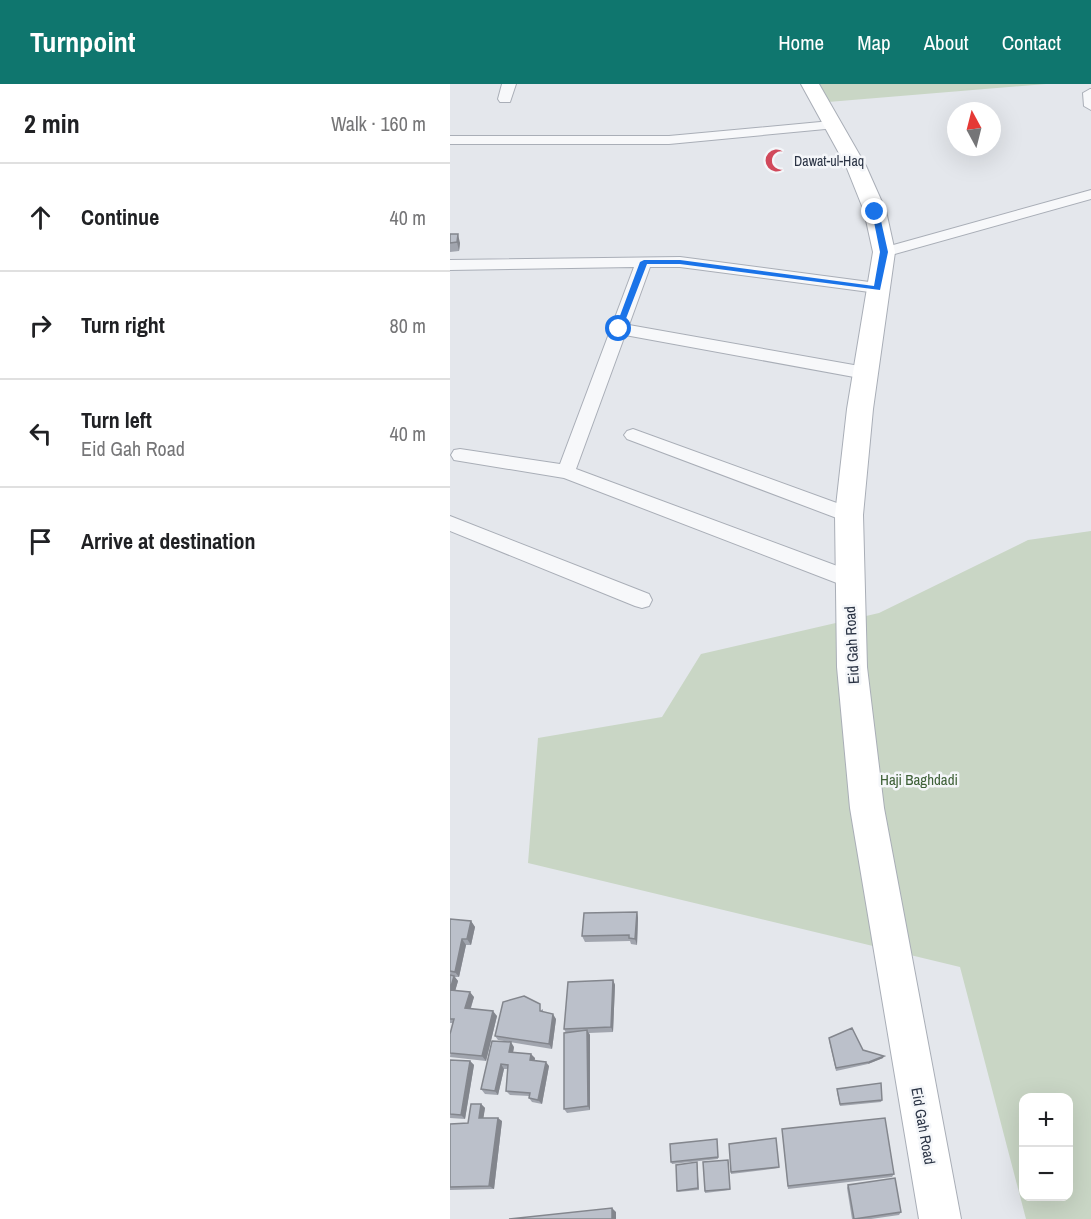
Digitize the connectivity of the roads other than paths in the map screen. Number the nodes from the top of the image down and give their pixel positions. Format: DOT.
graph roads {
  1 [pos="509,84"];
  2 [pos="810,84"];
  3 [pos="505,99"];
  4 [pos="831,125"];
  5 [pos="450,140"];
  6 [pos="1091,194"];
  7 [pos="884,252"];
  8 [pos="644,262"];
  9 [pos="450,265"];
  10 [pos="877,288"];
  11 [pos="619,329"];
  12 [pos="865,373"];
  13 [pos="633,435"];
  14 [pos="453,456"];
  15 [pos="566,472"];
  16 [pos="849,514"];
  17 [pos="450,523"];
  18 [pos="849,579"];
  19 [pos="642,600"];
  20 [pos="940,1219"];
  1 -- 3 [label="street"];
  2 -- 4 [label="main road, Eid Gah Road"];
  4 -- 5 [label="street"];
  4 -- 7 [label="main road, Eid Gah Road"];
  6 -- 7 [label="street"];
  7 -- 10 [label="main road, Eid Gah Road"];
  8 -- 9 [label="street"];
  8 -- 10 [label="street"];
  8 -- 11 [label="street"];
  10 -- 12 [label="main road, Eid Gah Road"];
  11 -- 12 [label="street"];
  11 -- 15 [label="street"];
  12 -- 16 [label="main road, Eid Gah Road"];
  13 -- 16 [label="street"];
  14 -- 15 [label="street"];
  15 -- 18 [label="street"];
  16 -- 18 [label="main road, Eid Gah Road"];
  17 -- 19 [label="street"];
  18 -- 20 [label="main road, Eid Gah Road"];
}
